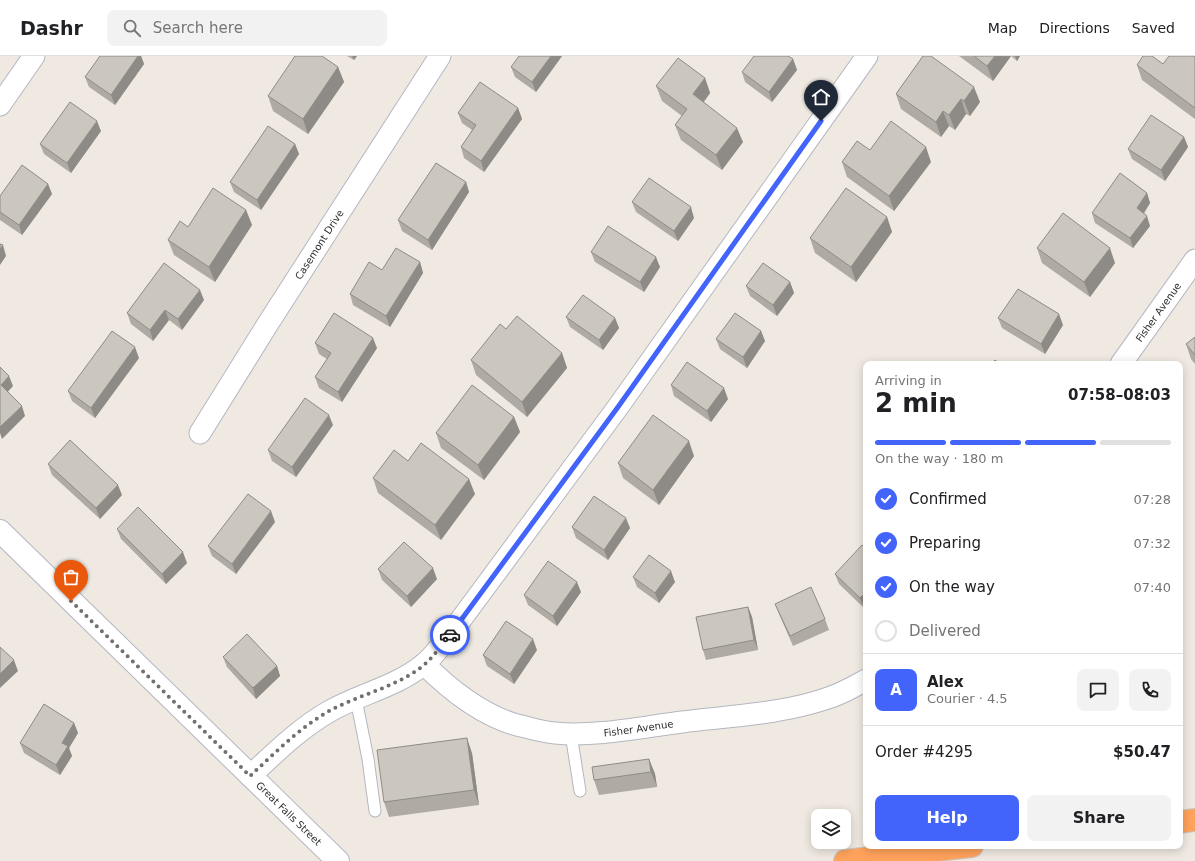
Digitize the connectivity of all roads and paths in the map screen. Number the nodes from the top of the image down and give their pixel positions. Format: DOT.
graph roads {
  1 [pos="34,56"];
  2 [pos="440,56"];
  3 [pos="867,56"];
  4 [pos="0,105"];
  5 [pos="1195,260"];
  6 [pos="1123,361"];
  7 [pos="200,433"];
  8 [pos="0,531"];
  9 [pos="424,664"];
  10 [pos="863,682"];
  11 [pos="356,699"];
  12 [pos="571,734"];
  13 [pos="250,776"];
  14 [pos="580,791"];
  15 [pos="375,811"];
  16 [pos="1195,820"];
  17 [pos="1183,822"];
  18 [pos="947,849"];
  19 [pos="338,861"];
  20 [pos="845,861"];
  1 -- 4 [label="street"];
  2 -- 7 [label="street, Casemont Drive"];
  3 -- 9 [label="street"];
  5 -- 6 [label="street, Fisher Avenue"];
  8 -- 13 [label="main road, Great Falls Street"];
  9 -- 11 [label="street"];
  9 -- 12 [label="street, Fisher Avenue"];
  10 -- 12 [label="street, Fisher Avenue"];
  11 -- 13 [label="street"];
  11 -- 15 [label="lane"];
  12 -- 14 [label="lane"];
  13 -- 19 [label="main road, Great Falls Street"];
  16 -- 17 [label="highway"];
  18 -- 20 [label="highway"];
}
